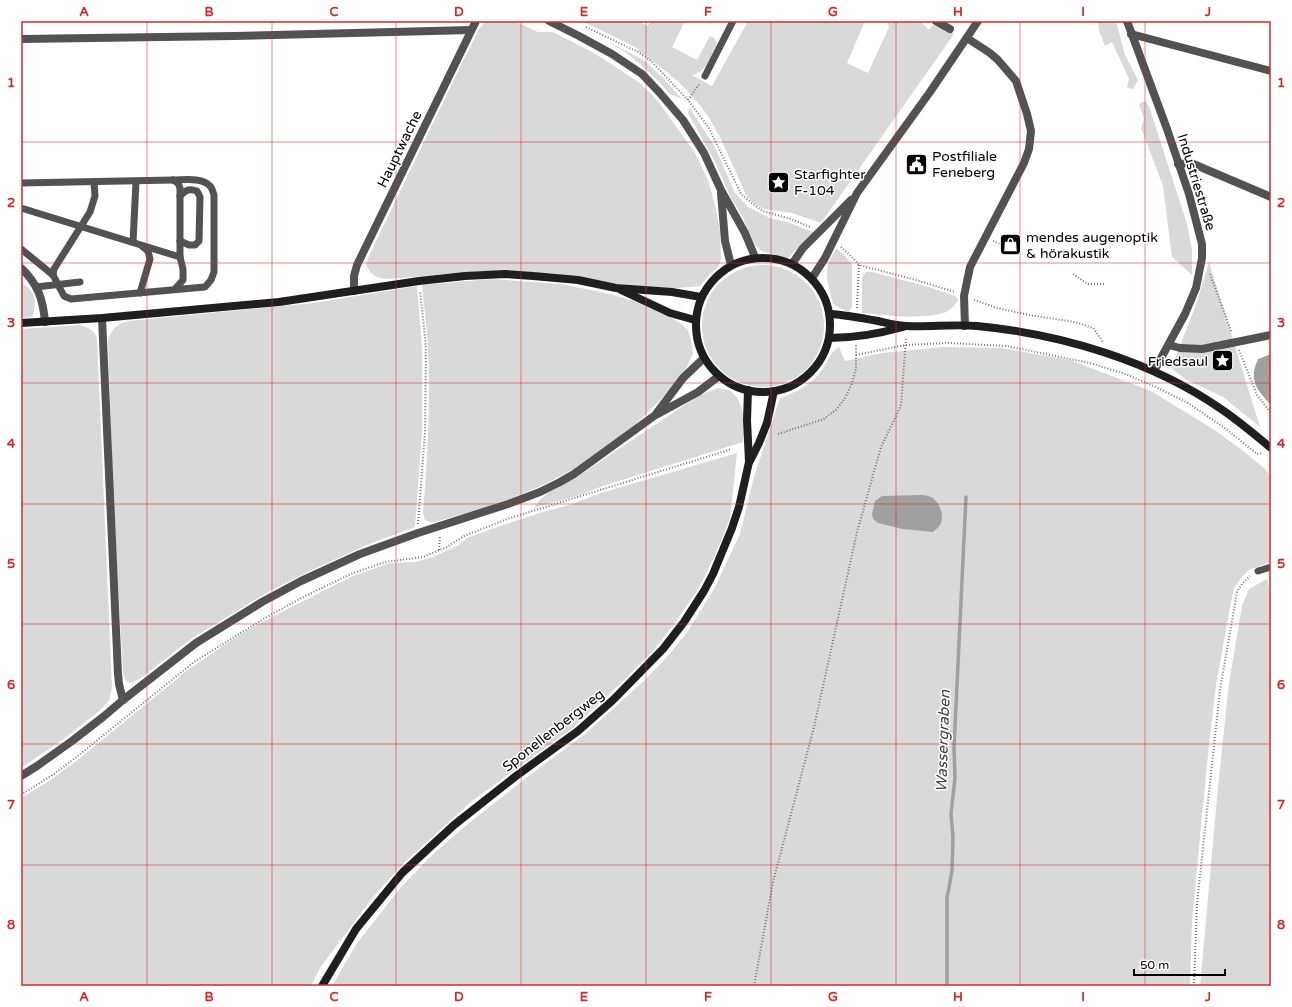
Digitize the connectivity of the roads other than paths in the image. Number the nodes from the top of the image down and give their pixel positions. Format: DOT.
graph roads {
  1 [pos="476,21"];
  2 [pos="549,21"];
  3 [pos="733,21"];
  4 [pos="936,21"];
  5 [pos="978,21"];
  6 [pos="1127,21"];
  7 [pos="950,28"];
  8 [pos="471,30"];
  9 [pos="1131,34"];
  10 [pos="967,38"];
  11 [pos="21,39"];
  12 [pos="1271,71"];
  13 [pos="704,76"];
  14 [pos="1178,164"];
  15 [pos="173,180"];
  16 [pos="94,182"];
  17 [pos="136,182"];
  18 [pos="21,183"];
  19 [pos="720,190"];
  20 [pos="857,193"];
  21 [pos="180,196"];
  22 [pos="1271,197"];
  23 [pos="21,208"];
  24 [pos="81,226"];
  25 [pos="180,241"];
  26 [pos="136,243"];
  27 [pos="21,249"];
  28 [pos="180,257"];
  29 [pos="755,258"];
  30 [pos="792,264"];
  31 [pos="731,265"];
  32 [pos="21,268"];
  33 [pos="53,275"];
  34 [pos="25,276"];
  35 [pos="812,278"];
  36 [pos="80,282"];
  37 [pos="58,284"];
  38 [pos="36,287"];
  39 [pos="616,288"];
  40 [pos="175,290"];
  41 [pos="354,291"];
  42 [pos="140,293"];
  43 [pos="701,297"];
  44 [pos="830,314"];
  45 [pos="102,318"];
  46 [pos="695,320"];
  47 [pos="45,322"];
  48 [pos="21,323"];
  49 [pos="906,326"];
  50 [pos="965,326"];
  51 [pos="1271,335"];
  52 [pos="829,338"];
  53 [pos="1169,345"];
  54 [pos="704,358"];
  55 [pos="1154,371"];
  56 [pos="719,376"];
  57 [pos="748,390"];
  58 [pos="774,391"];
  59 [pos="654,416"];
  60 [pos="1271,448"];
  61 [pos="749,462"];
  62 [pos="1271,567"];
  63 [pos="1258,571"];
  64 [pos="123,700"];
  65 [pos="21,776"];
  66 [pos="322,986"];
  1 -- 8 [label="street, Hauptwache"];
  2 -- 19 [label="street"];
  3 -- 13 [label="lane"];
  4 -- 7 [label="street"];
  5 -- 10 [label="street"];
  6 -- 9 [label="street, Industriestraße"];
  8 -- 11 [label="street"];
  8 -- 41 [label="street, Hauptwache"];
  9 -- 12 [label="street"];
  9 -- 14 [label="street, Industriestraße"];
  10 -- 20 [label="street"];
  10 -- 50 [label="street"];
  14 -- 22 [label="street"];
  14 -- 53 [label="street, Industriestraße"];
  15 -- 17 [label="lane"];
  15 -- 21 [label="lane"];
  15 -- 40 [label="lane"];
  16 -- 17 [label="lane"];
  16 -- 18 [label="lane"];
  16 -- 24 [label="lane"];
  17 -- 26 [label="lane"];
  19 -- 29 [label="street"];
  19 -- 31 [label="street"];
  20 -- 30 [label="street"];
  20 -- 35 [label="street"];
  21 -- 25 [label="lane"];
  21 -- 25 [label="lane"];
  23 -- 24 [label="lane"];
  24 -- 26 [label="lane"];
  24 -- 33 [label="lane"];
  25 -- 28 [label="lane"];
  26 -- 28 [label="lane"];
  26 -- 42 [label="lane"];
  27 -- 33 [label="lane"];
  28 -- 40 [label="lane"];
  29 -- 30 [label="street"];
  29 -- 31 [label="street"];
  30 -- 35 [label="street"];
  31 -- 43 [label="street"];
  32 -- 34 [label="street"];
  33 -- 37 [label="lane"];
  34 -- 38 [label="street"];
  35 -- 44 [label="street"];
  36 -- 37 [label="lane"];
  37 -- 38 [label="lane"];
  37 -- 42 [label="lane"];
  38 -- 47 [label="street"];
  39 -- 41 [label="street"];
  39 -- 43 [label="street"];
  39 -- 46 [label="street"];
  40 -- 42 [label="lane"];
  41 -- 45 [label="street"];
  43 -- 46 [label="street"];
  44 -- 49 [label="street"];
  44 -- 52 [label="street"];
  45 -- 47 [label="street"];
  45 -- 64 [label="street"];
  46 -- 54 [label="street"];
  47 -- 48 [label="street"];
  49 -- 50 [label="street"];
  49 -- 52 [label="street"];
  50 -- 55 [label="street"];
  51 -- 53 [label="street"];
  52 -- 58 [label="street"];
  53 -- 55 [label="street, Industriestraße"];
  54 -- 56 [label="street"];
  54 -- 59 [label="street"];
  55 -- 60 [label="street"];
  56 -- 57 [label="street"];
  56 -- 59 [label="street"];
  57 -- 58 [label="street"];
  57 -- 61 [label="street, Sponellenbergweg"];
  58 -- 61 [label="street, Sponellenbergweg"];
  59 -- 64 [label="street"];
  61 -- 66 [label="street, Sponellenbergweg"];
  62 -- 63 [label="lane"];
  64 -- 65 [label="street"];
}
